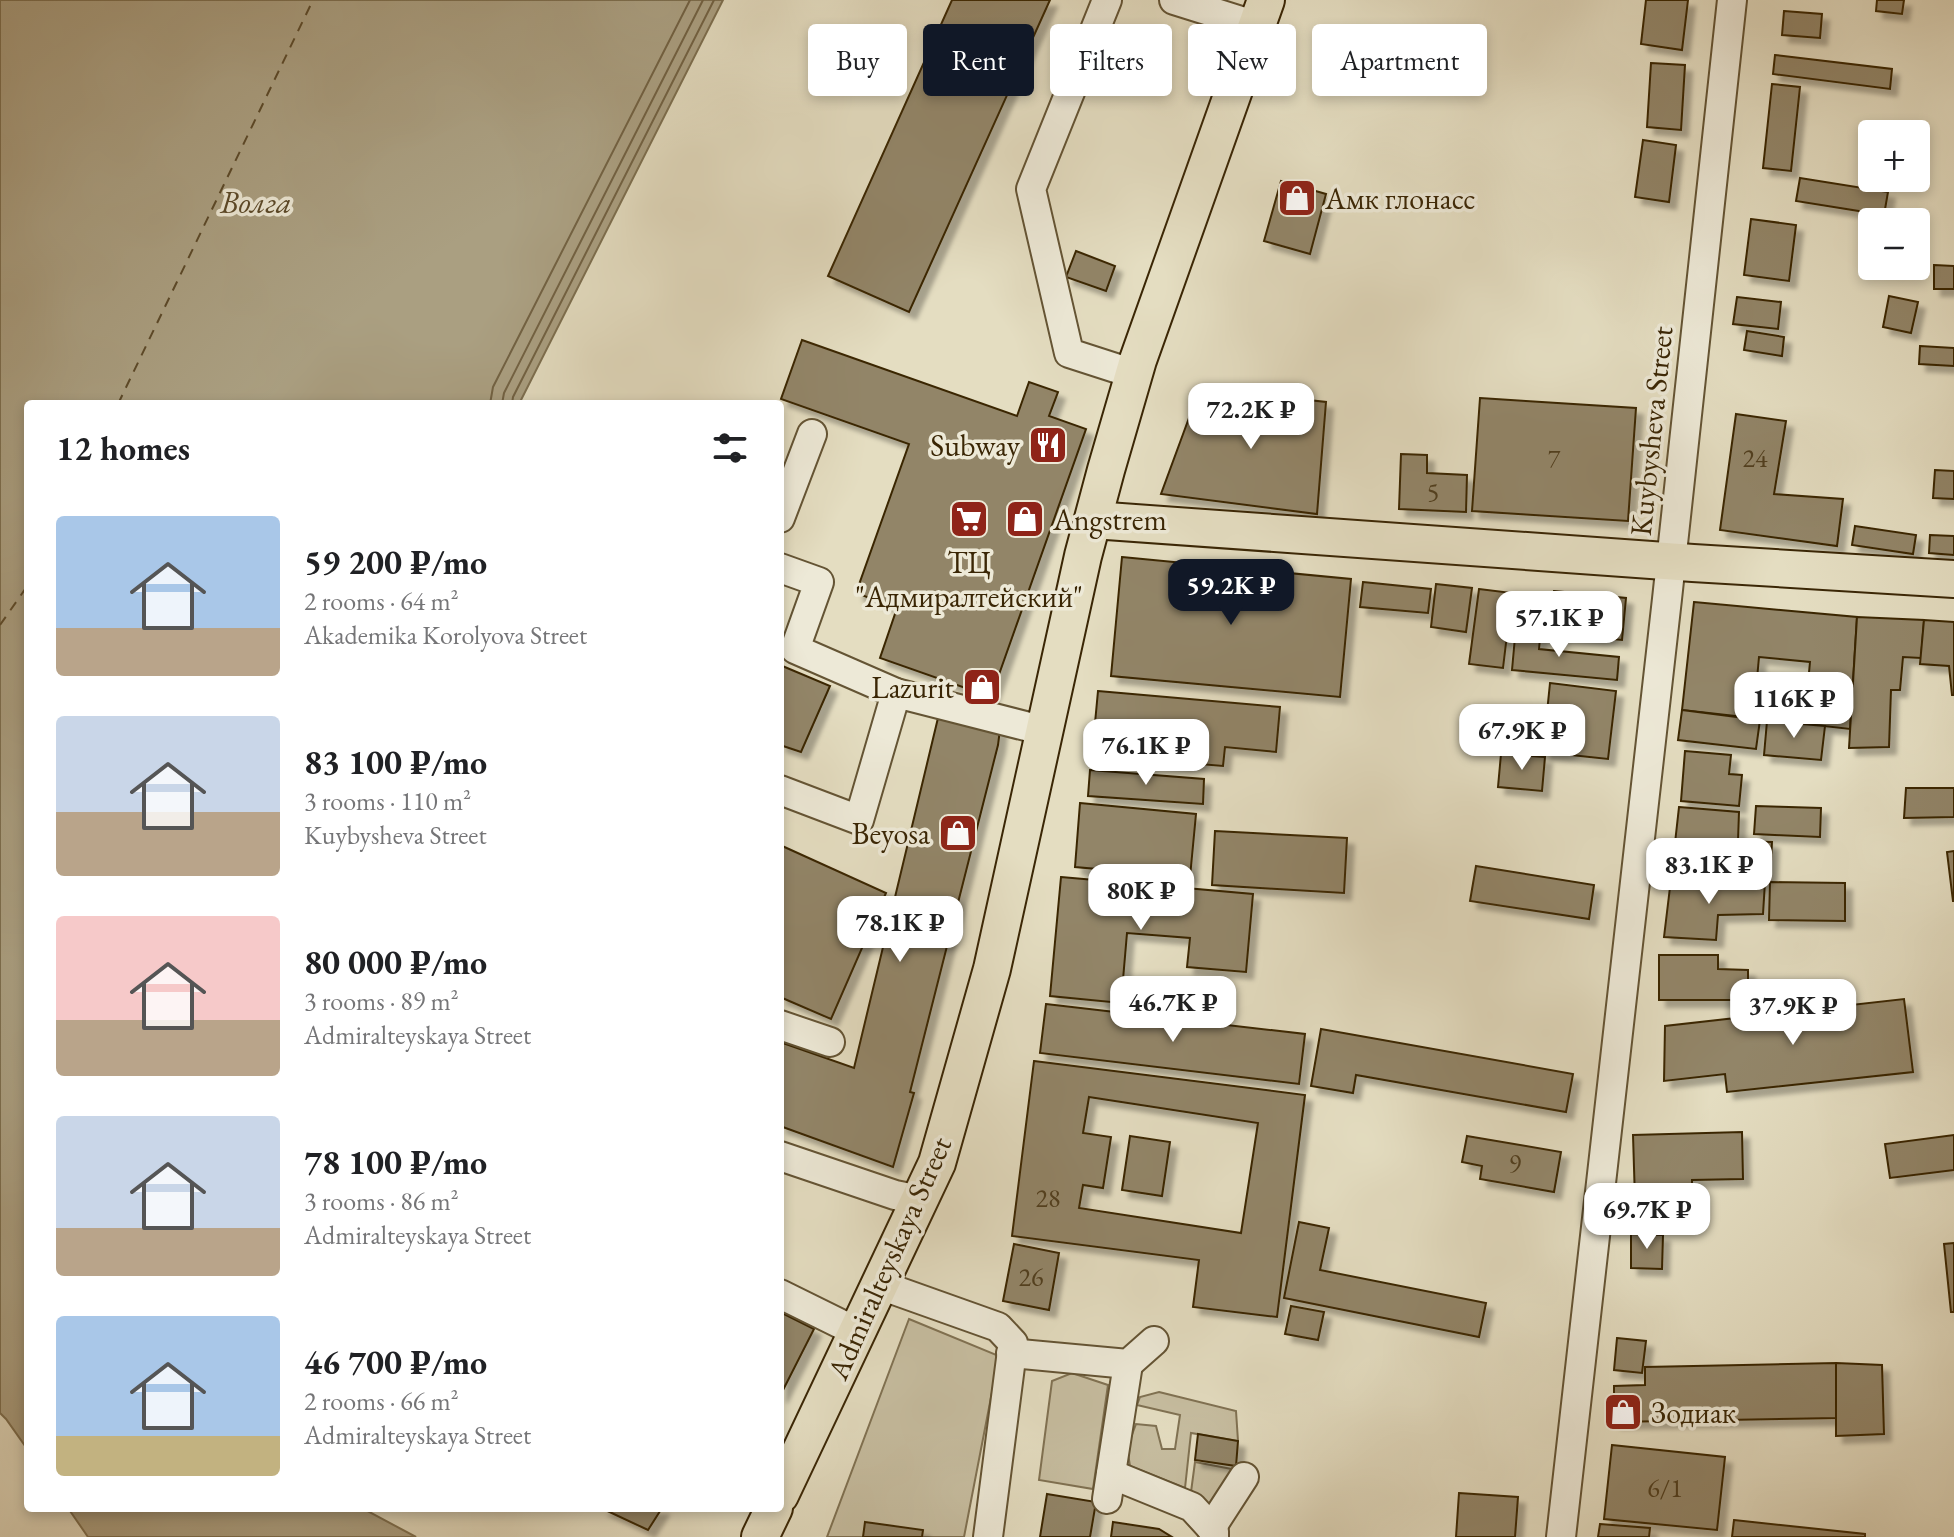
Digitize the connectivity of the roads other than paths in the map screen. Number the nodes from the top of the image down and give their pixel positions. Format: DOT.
graph roads {
  1 [pos="1107,0"];
  2 [pos="1174,0"];
  3 [pos="1732,0"];
  4 [pos="1262,13"];
  5 [pos="1134,374"];
  6 [pos="812,434"];
  7 [pos="784,508"];
  8 [pos="1093,520"];
  9 [pos="1671,561"];
  10 [pos="784,569"];
  11 [pos="1954,579"];
  12 [pos="896,693"];
  13 [pos="1045,731"];
  14 [pos="784,792"];
  15 [pos="784,1026"];
  16 [pos="830,1042"];
  17 [pos="784,1157"];
  18 [pos="920,1200"];
  19 [pos="880,1285"];
  20 [pos="784,1296"];
  21 [pos="857,1332"];
  22 [pos="1154,1341"];
  23 [pos="1011,1353"];
  24 [pos="1128,1364"];
  25 [pos="1244,1477"];
  26 [pos="784,1487"];
  27 [pos="772,1512"];
  28 [pos="1213,1533"];
  29 [pos="760,1537"];
  30 [pos="988,1537"];
  31 [pos="1561,1537"];
  1 -- 5 [label="street"];
  2 -- 4 [label="street"];
  3 -- 9 [label="street, Kuybysheva Street"];
  4 -- 5 [label="main road, Admiralteyskaya Street"];
  5 -- 8 [label="main road, Admiralteyskaya Street"];
  6 -- 7 [label="street"];
  8 -- 9 [label="main road"];
  8 -- 13 [label="main road, Admiralteyskaya Street"];
  9 -- 11 [label="main road"];
  9 -- 31 [label="street, Kuybysheva Street"];
  10 -- 12 [label="street"];
  12 -- 13 [label="street"];
  12 -- 14 [label="street"];
  13 -- 18 [label="main road, Admiralteyskaya Street"];
  15 -- 16 [label="street"];
  17 -- 18 [label="street"];
  18 -- 19 [label="main road, Admiralteyskaya Street"];
  19 -- 21 [label="main road, Admiralteyskaya Street"];
  19 -- 23 [label="street"];
  20 -- 21 [label="street"];
  21 -- 26 [label="main road, Admiralteyskaya Street"];
  22 -- 24 [label="street"];
  23 -- 24 [label="street"];
  23 -- 30 [label="street"];
  24 -- 28 [label="street"];
  25 -- 28 [label="street"];
  27 -- 29 [label="main road"];
}
